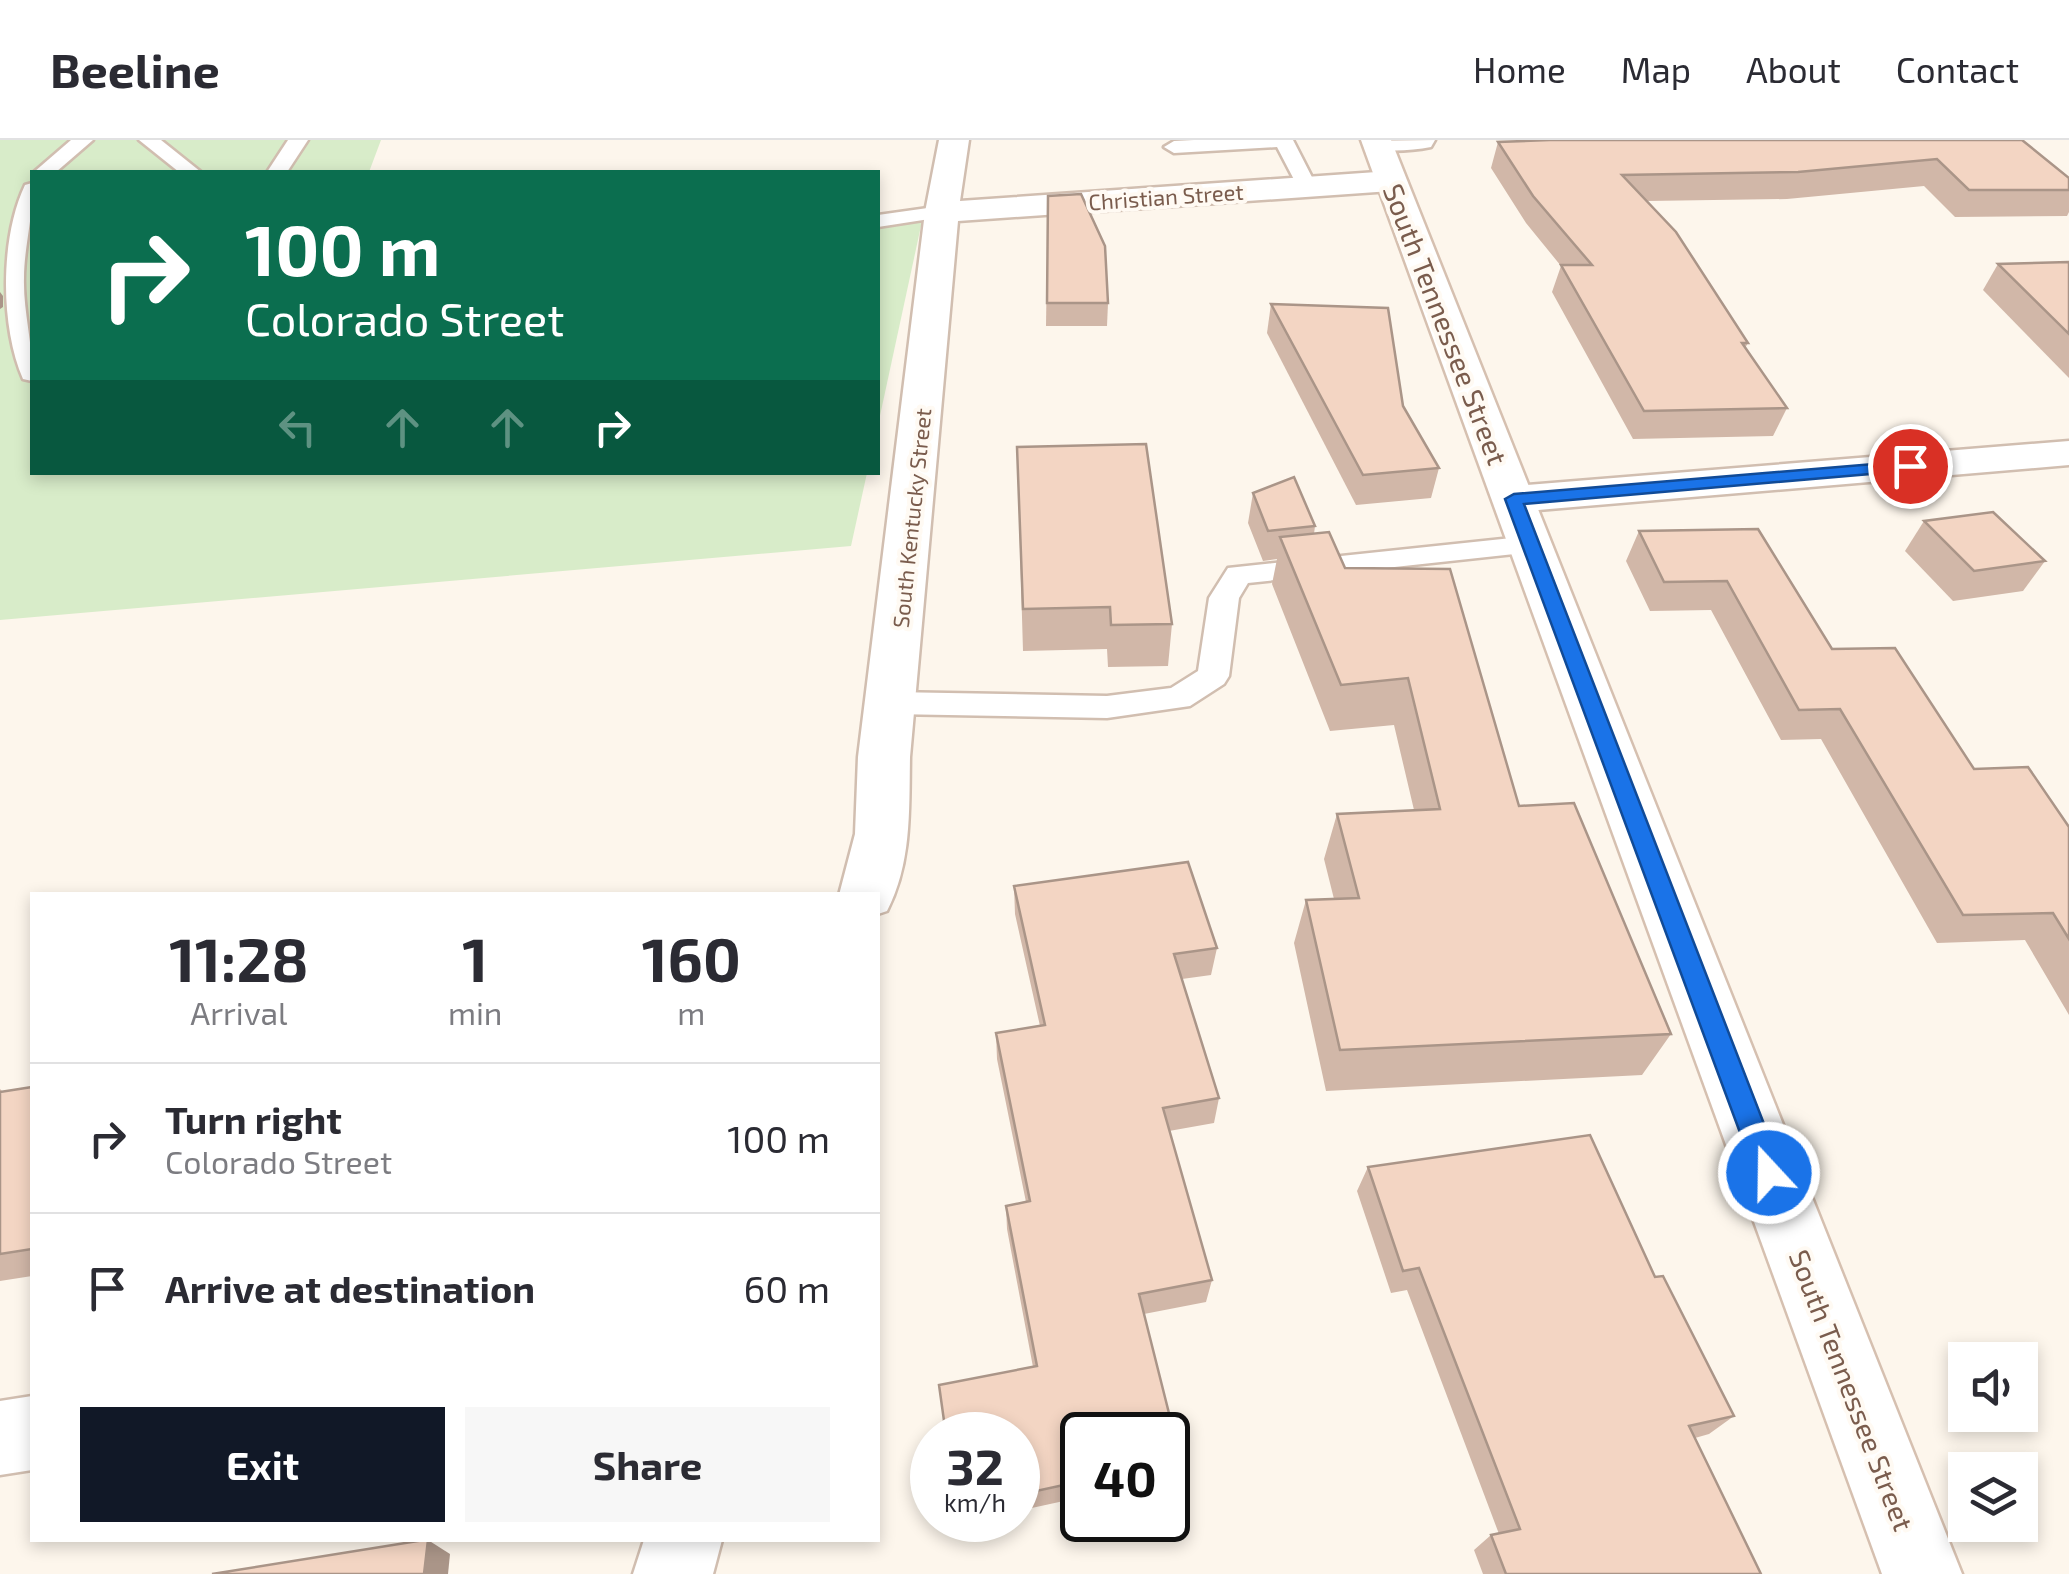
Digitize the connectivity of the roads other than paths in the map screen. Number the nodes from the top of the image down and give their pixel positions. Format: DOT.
graph roads {
  1 [pos="83,140"];
  2 [pos="148,140"];
  3 [pos="298,140"];
  4 [pos="954,140"];
  5 [pos="1174,147"];
  6 [pos="1391,150"];
  7 [pos="46,170"];
  8 [pos="188,170"];
  9 [pos="277,170"];
  10 [pos="1307,186"];
  11 [pos="30,196"];
  12 [pos="942,212"];
  13 [pos="880,222"];
  14 [pos="30,368"];
  15 [pos="2069,453"];
  16 [pos="1522,522"];
  17 [pos="892,702"];
  18 [pos="868,892"];
  19 [pos="30,1434"];
  20 [pos="0,1438"];
  21 [pos="681,1542"];
  22 [pos="673,1574"];
  23 [pos="1922,1574"];
  1 -- 7 [label="lane"];
  2 -- 8 [label="lane"];
  3 -- 9 [label="lane"];
  4 -- 12 [label="street, South Kentucky Street"];
  5 -- 10 [label="lane"];
  6 -- 10 [label="street, Christian Street"];
  6 -- 16 [label="street, South Tennessee Street"];
  10 -- 12 [label="street, Christian Street"];
  11 -- 14 [label="lane"];
  12 -- 13 [label="lane"];
  12 -- 17 [label="street, South Kentucky Street"];
  15 -- 16 [label="street"];
  16 -- 17 [label="lane"];
  16 -- 23 [label="street, South Tennessee Street"];
  17 -- 18 [label="street, South Kentucky Street"];
  19 -- 20 [label="street"];
  21 -- 22 [label="street"];
}
